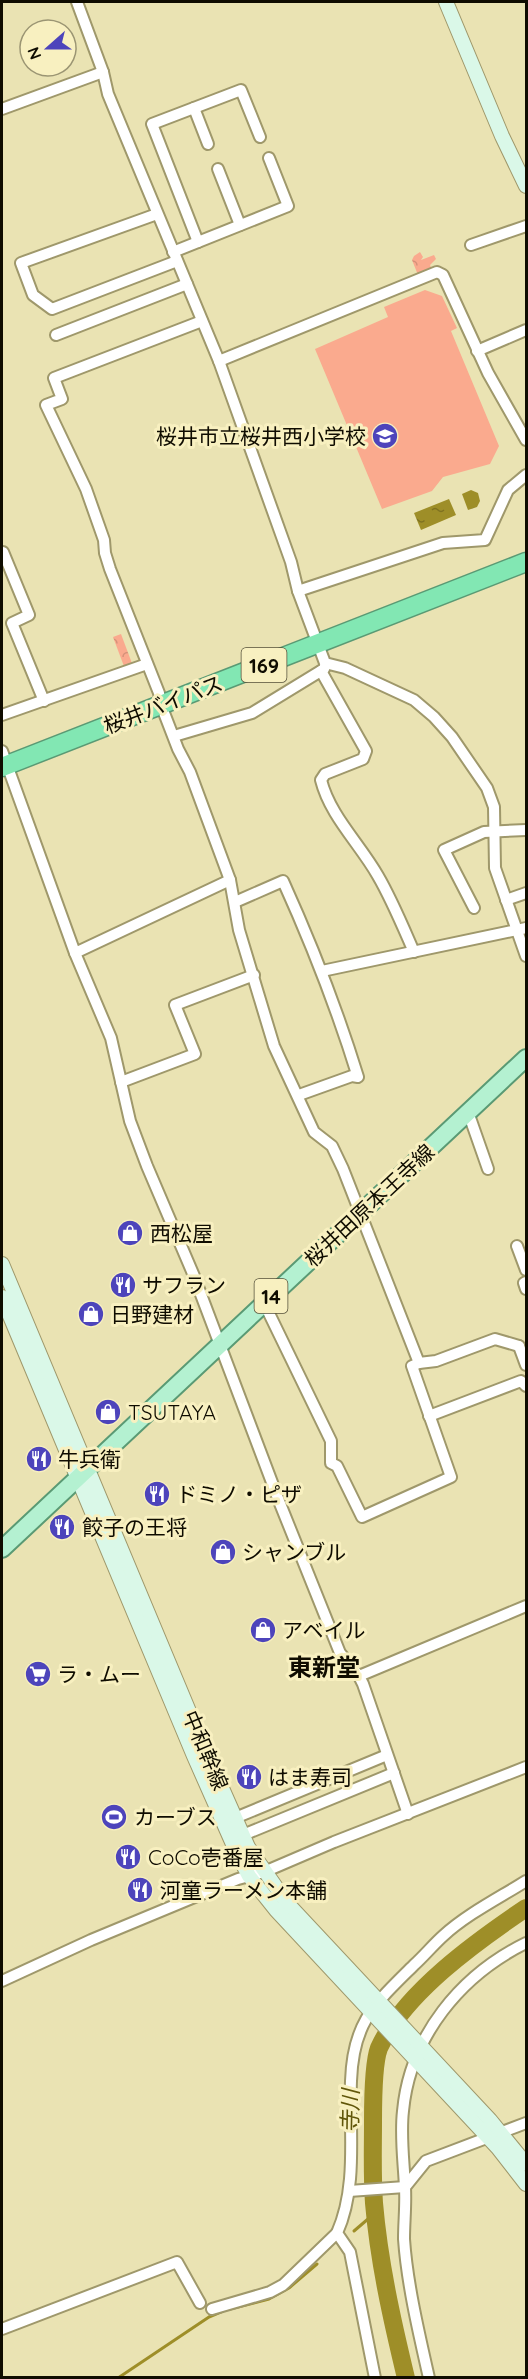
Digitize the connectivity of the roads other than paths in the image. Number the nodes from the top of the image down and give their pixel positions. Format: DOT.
graph roads {
  1 [pos="77,2"];
  2 [pos="446,2"];
  3 [pos="103,72"];
  4 [pos="194,108"];
  5 [pos="2,109"];
  6 [pos="260,137"];
  7 [pos="208,144"];
  8 [pos="269,159"];
  9 [pos="218,169"];
  10 [pos="526,186"];
  11 [pos="157,213"];
  12 [pos="240,225"];
  13 [pos="526,226"];
  14 [pos="198,242"];
  15 [pos="471,245"];
  16 [pos="175,257"];
  17 [pos="187,284"];
  18 [pos="202,321"];
  19 [pos="526,330"];
  20 [pos="56,335"];
  21 [pos="477,351"];
  22 [pos="219,361"];
  23 [pos="526,440"];
  24 [pos="526,475"];
  25 [pos="3,552"];
  26 [pos="526,562"];
  27 [pos="298,591"];
  28 [pos="318,644"];
  29 [pos="147,664"];
  30 [pos="323,667"];
  31 [pos="44,701"];
  32 [pos="161,705"];
  33 [pos="2,715"];
  34 [pos="174,736"];
  35 [pos="3,761"];
  36 [pos="526,830"];
  37 [pos="495,831"];
  38 [pos="230,880"];
  39 [pos="526,892"];
  40 [pos="506,900"];
  41 [pos="235,902"];
  42 [pos="474,908"];
  43 [pos="522,930"];
  44 [pos="414,952"];
  45 [pos="75,953"];
  46 [pos="526,956"];
  47 [pos="322,971"];
  48 [pos="254,975"];
  49 [pos="526,1058"];
  50 [pos="121,1082"];
  51 [pos="299,1095"];
  52 [pos="468,1112"];
  53 [pos="488,1169"];
  54 [pos="360,1214"];
  55 [pos="517,1246"];
  56 [pos="525,1263"];
  57 [pos="2,1264"];
  58 [pos="526,1282"];
  59 [pos="526,1289"];
  60 [pos="2,1297"];
  61 [pos="264,1303"];
  62 [pos="220,1343"];
  63 [pos="523,1343"];
  64 [pos="419,1363"];
  65 [pos="526,1365"];
  66 [pos="526,1386"];
  67 [pos="429,1416"];
  68 [pos="82,1474"];
  69 [pos="2,1549"];
  70 [pos="526,1606"];
  71 [pos="360,1676"];
  72 [pos="387,1755"];
  73 [pos="526,1767"];
  74 [pos="394,1773"];
  75 [pos="408,1814"];
  76 [pos="235,1818"];
  77 [pos="243,1835"];
  78 [pos="264,1872"];
  79 [pos="249,1876"];
  80 [pos="526,1881"];
  81 [pos="526,1943"];
  82 [pos="2,1981"];
  83 [pos="375,2008"];
  84 [pos="418,2053"];
  85 [pos="526,2123"];
  86 [pos="494,2135"];
  87 [pos="526,2164"];
  88 [pos="526,2184"];
  89 [pos="404,2188"];
  90 [pos="351,2191"];
  91 [pos="337,2233"];
  92 [pos="200,2303"];
  93 [pos="212,2309"];
  94 [pos="2,2330"];
  95 [pos="375,2378"];
  96 [pos="429,2378"];
  1 -- 3 [label="street"];
  2 -- 10 [label="main road"];
  3 -- 5 [label="street"];
  3 -- 11 [label="street"];
  4 -- 6 [label="street"];
  4 -- 7 [label="street"];
  4 -- 14 [label="street"];
  8 -- 12 [label="street"];
  9 -- 12 [label="street"];
  11 -- 16 [label="street"];
  11 -- 16 [label="street"];
  12 -- 14 [label="street"];
  13 -- 15 [label="street"];
  14 -- 16 [label="street"];
  16 -- 17 [label="street"];
  17 -- 18 [label="street"];
  17 -- 20 [label="street"];
  18 -- 22 [label="street"];
  18 -- 29 [label="street"];
  19 -- 21 [label="street"];
  21 -- 22 [label="street"];
  21 -- 23 [label="street"];
  22 -- 27 [label="street"];
  24 -- 27 [label="street"];
  25 -- 31 [label="street"];
  26 -- 28 [label="highway, 桜井バイパス / 169"];
  27 -- 28 [label="street"];
  28 -- 30 [label="street"];
  28 -- 32 [label="highway, 桜井バイパス / 169"];
  29 -- 31 [label="street"];
  29 -- 32 [label="street"];
  30 -- 34 [label="street"];
  30 -- 37 [label="street"];
  30 -- 44 [label="street"];
  31 -- 33 [label="street"];
  32 -- 34 [label="street"];
  32 -- 35 [label="highway, 桜井バイパス / 169"];
  34 -- 38 [label="street"];
  35 -- 45 [label="street"];
  36 -- 37 [label="street"];
  37 -- 40 [label="street"];
  37 -- 42 [label="street"];
  38 -- 41 [label="street"];
  38 -- 45 [label="street"];
  39 -- 40 [label="street"];
  40 -- 43 [label="street"];
  41 -- 47 [label="street"];
  41 -- 48 [label="street"];
  43 -- 44 [label="street"];
  43 -- 46 [label="street"];
  44 -- 47 [label="street"];
  45 -- 50 [label="street"];
  47 -- 51 [label="street"];
  48 -- 50 [label="street"];
  48 -- 51 [label="street"];
  49 -- 52 [label="main road, 桜井田原本王寺線 / 14"];
  50 -- 62 [label="street"];
  51 -- 54 [label="street"];
  52 -- 53 [label="street"];
  52 -- 54 [label="main road, 桜井田原本王寺線 / 14"];
  54 -- 61 [label="main road, 桜井田原本王寺線 / 14"];
  54 -- 64 [label="street"];
  55 -- 56 [label="street"];
  57 -- 68 [label="main road, 中和幹線"];
  58 -- 59 [label="street"];
  60 -- 68 [label="main road, 中和幹線"];
  61 -- 62 [label="main road, 桜井田原本王寺線 / 14"];
  61 -- 67 [label="street"];
  62 -- 68 [label="main road, 桜井田原本王寺線 / 14"];
  62 -- 71 [label="street"];
  63 -- 64 [label="street"];
  63 -- 65 [label="street"];
  64 -- 67 [label="street"];
  66 -- 67 [label="street"];
  68 -- 69 [label="main road, 桜井田原本王寺線 / 14"];
  68 -- 76 [label="main road, 中和幹線"];
  68 -- 79 [label="main road, 中和幹線"];
  70 -- 71 [label="street"];
  71 -- 72 [label="street"];
  72 -- 74 [label="street"];
  72 -- 76 [label="street"];
  73 -- 75 [label="street"];
  74 -- 75 [label="street"];
  74 -- 77 [label="street"];
  75 -- 78 [label="street"];
  76 -- 77 [label="main road, 中和幹線"];
  77 -- 78 [label="main road, 中和幹線"];
  78 -- 79 [label="street"];
  78 -- 83 [label="main road, 中和幹線"];
  79 -- 82 [label="street"];
  79 -- 83 [label="main road, 中和幹線"];
  80 -- 83 [label="street"];
  81 -- 84 [label="street"];
  83 -- 84 [label="main road, 中和幹線"];
  83 -- 90 [label="street"];
  84 -- 86 [label="main road, 中和幹線"];
  84 -- 89 [label="street"];
  85 -- 86 [label="street"];
  86 -- 87 [label="main road, 中和幹線"];
  86 -- 88 [label="main road, 中和幹線"];
  86 -- 89 [label="street"];
  89 -- 90 [label="street"];
  89 -- 96 [label="street"];
  90 -- 91 [label="street"];
  91 -- 93 [label="street"];
  91 -- 95 [label="street"];
  92 -- 94 [label="street"];
}
